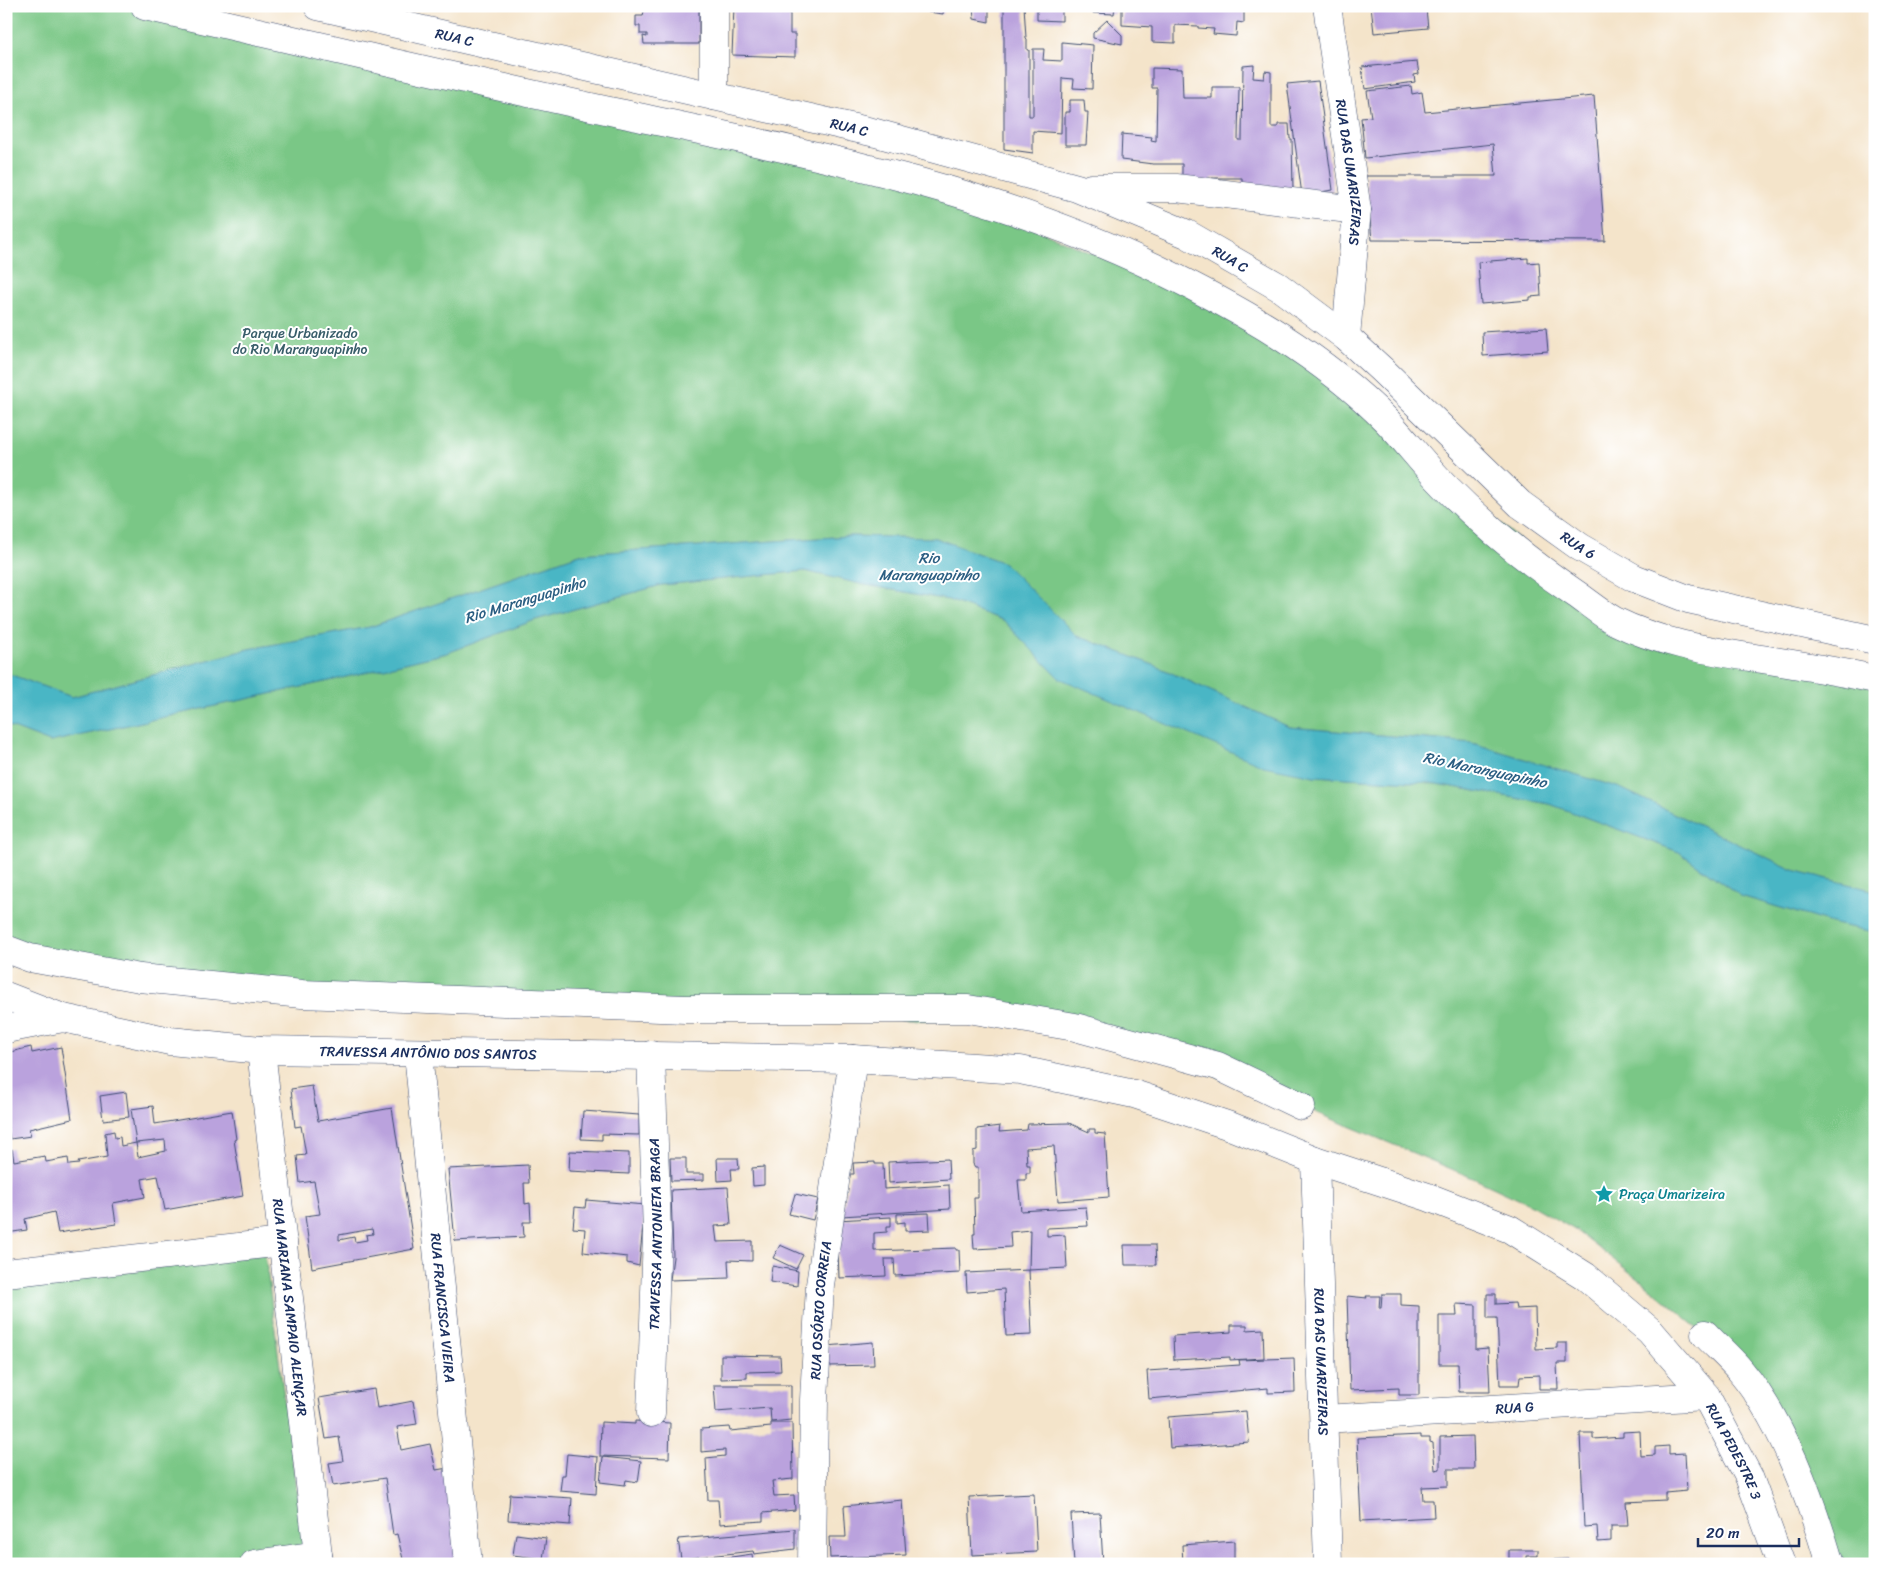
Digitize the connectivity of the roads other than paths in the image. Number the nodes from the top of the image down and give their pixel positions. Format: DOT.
graph roads {
  1 [pos="145,6"];
  2 [pos="318,6"];
  3 [pos="714,6"];
  4 [pos="1327,6"];
  5 [pos="714,96"];
  6 [pos="1077,188"];
  7 [pos="1357,210"];
  8 [pos="1346,337"];
  9 [pos="1875,640"];
  10 [pos="1875,679"];
  11 [pos="6,949"];
  12 [pos="6,996"];
  13 [pos="63,1018"];
  14 [pos="6,1029"];
  15 [pos="261,1050"];
  16 [pos="418,1053"];
  17 [pos="651,1056"];
  18 [pos="854,1059"];
  19 [pos="1301,1106"];
  20 [pos="1316,1160"];
  21 [pos="283,1242"];
  22 [pos="6,1274"];
  23 [pos="1705,1334"];
  24 [pos="1706,1396"];
  25 [pos="651,1413"];
  26 [pos="1324,1419"];
  27 [pos="319,1560"];
  28 [pos="254,1564"];
  29 [pos="468,1564"];
  30 [pos="812,1564"];
  31 [pos="1328,1564"];
  32 [pos="1781,1564"];
  33 [pos="1830,1564"];
  1 -- 10 [label="street"];
  2 -- 5 [label="street, RUA C"];
  3 -- 5 [label="street"];
  4 -- 7 [label="street, RUA DAS UMARIZEIRAS"];
  5 -- 6 [label="street, RUA C"];
  6 -- 7 [label="street"];
  6 -- 8 [label="street, RUA C"];
  7 -- 8 [label="street, RUA DAS UMARIZEIRAS"];
  8 -- 9 [label="street, RUA 6"];
  11 -- 19 [label="street"];
  12 -- 13 [label="street"];
  13 -- 14 [label="street, TRAVESSA ANTÔNIO DOS SANTOS"];
  13 -- 15 [label="street, TRAVESSA ANTÔNIO DOS SANTOS"];
  15 -- 16 [label="street, TRAVESSA ANTÔNIO DOS SANTOS"];
  15 -- 21 [label="street, RUA MARIANA SAMPAIO ALENÇAR"];
  16 -- 17 [label="street, TRAVESSA ANTÔNIO DOS SANTOS"];
  16 -- 29 [label="street, RUA FRANCISCA VIEIRA"];
  17 -- 18 [label="street, TRAVESSA ANTÔNIO DOS SANTOS"];
  17 -- 25 [label="street, TRAVESSA ANTONIETA BRAGA"];
  18 -- 20 [label="street, TRAVESSA ANTÔNIO DOS SANTOS"];
  18 -- 30 [label="street, RUA OSÓRIO CORREIA"];
  20 -- 24 [label="street, RUA PEDESTRE 3"];
  20 -- 26 [label="street, RUA DAS UMARIZEIRAS"];
  21 -- 22 [label="street"];
  21 -- 27 [label="street, RUA MARIANA SAMPAIO ALENÇAR"];
  23 -- 33 [label="street"];
  24 -- 26 [label="street, RUA G"];
  24 -- 32 [label="street, RUA PEDESTRE 3"];
  26 -- 31 [label="street, RUA DAS UMARIZEIRAS"];
  27 -- 28 [label="street"];
}
